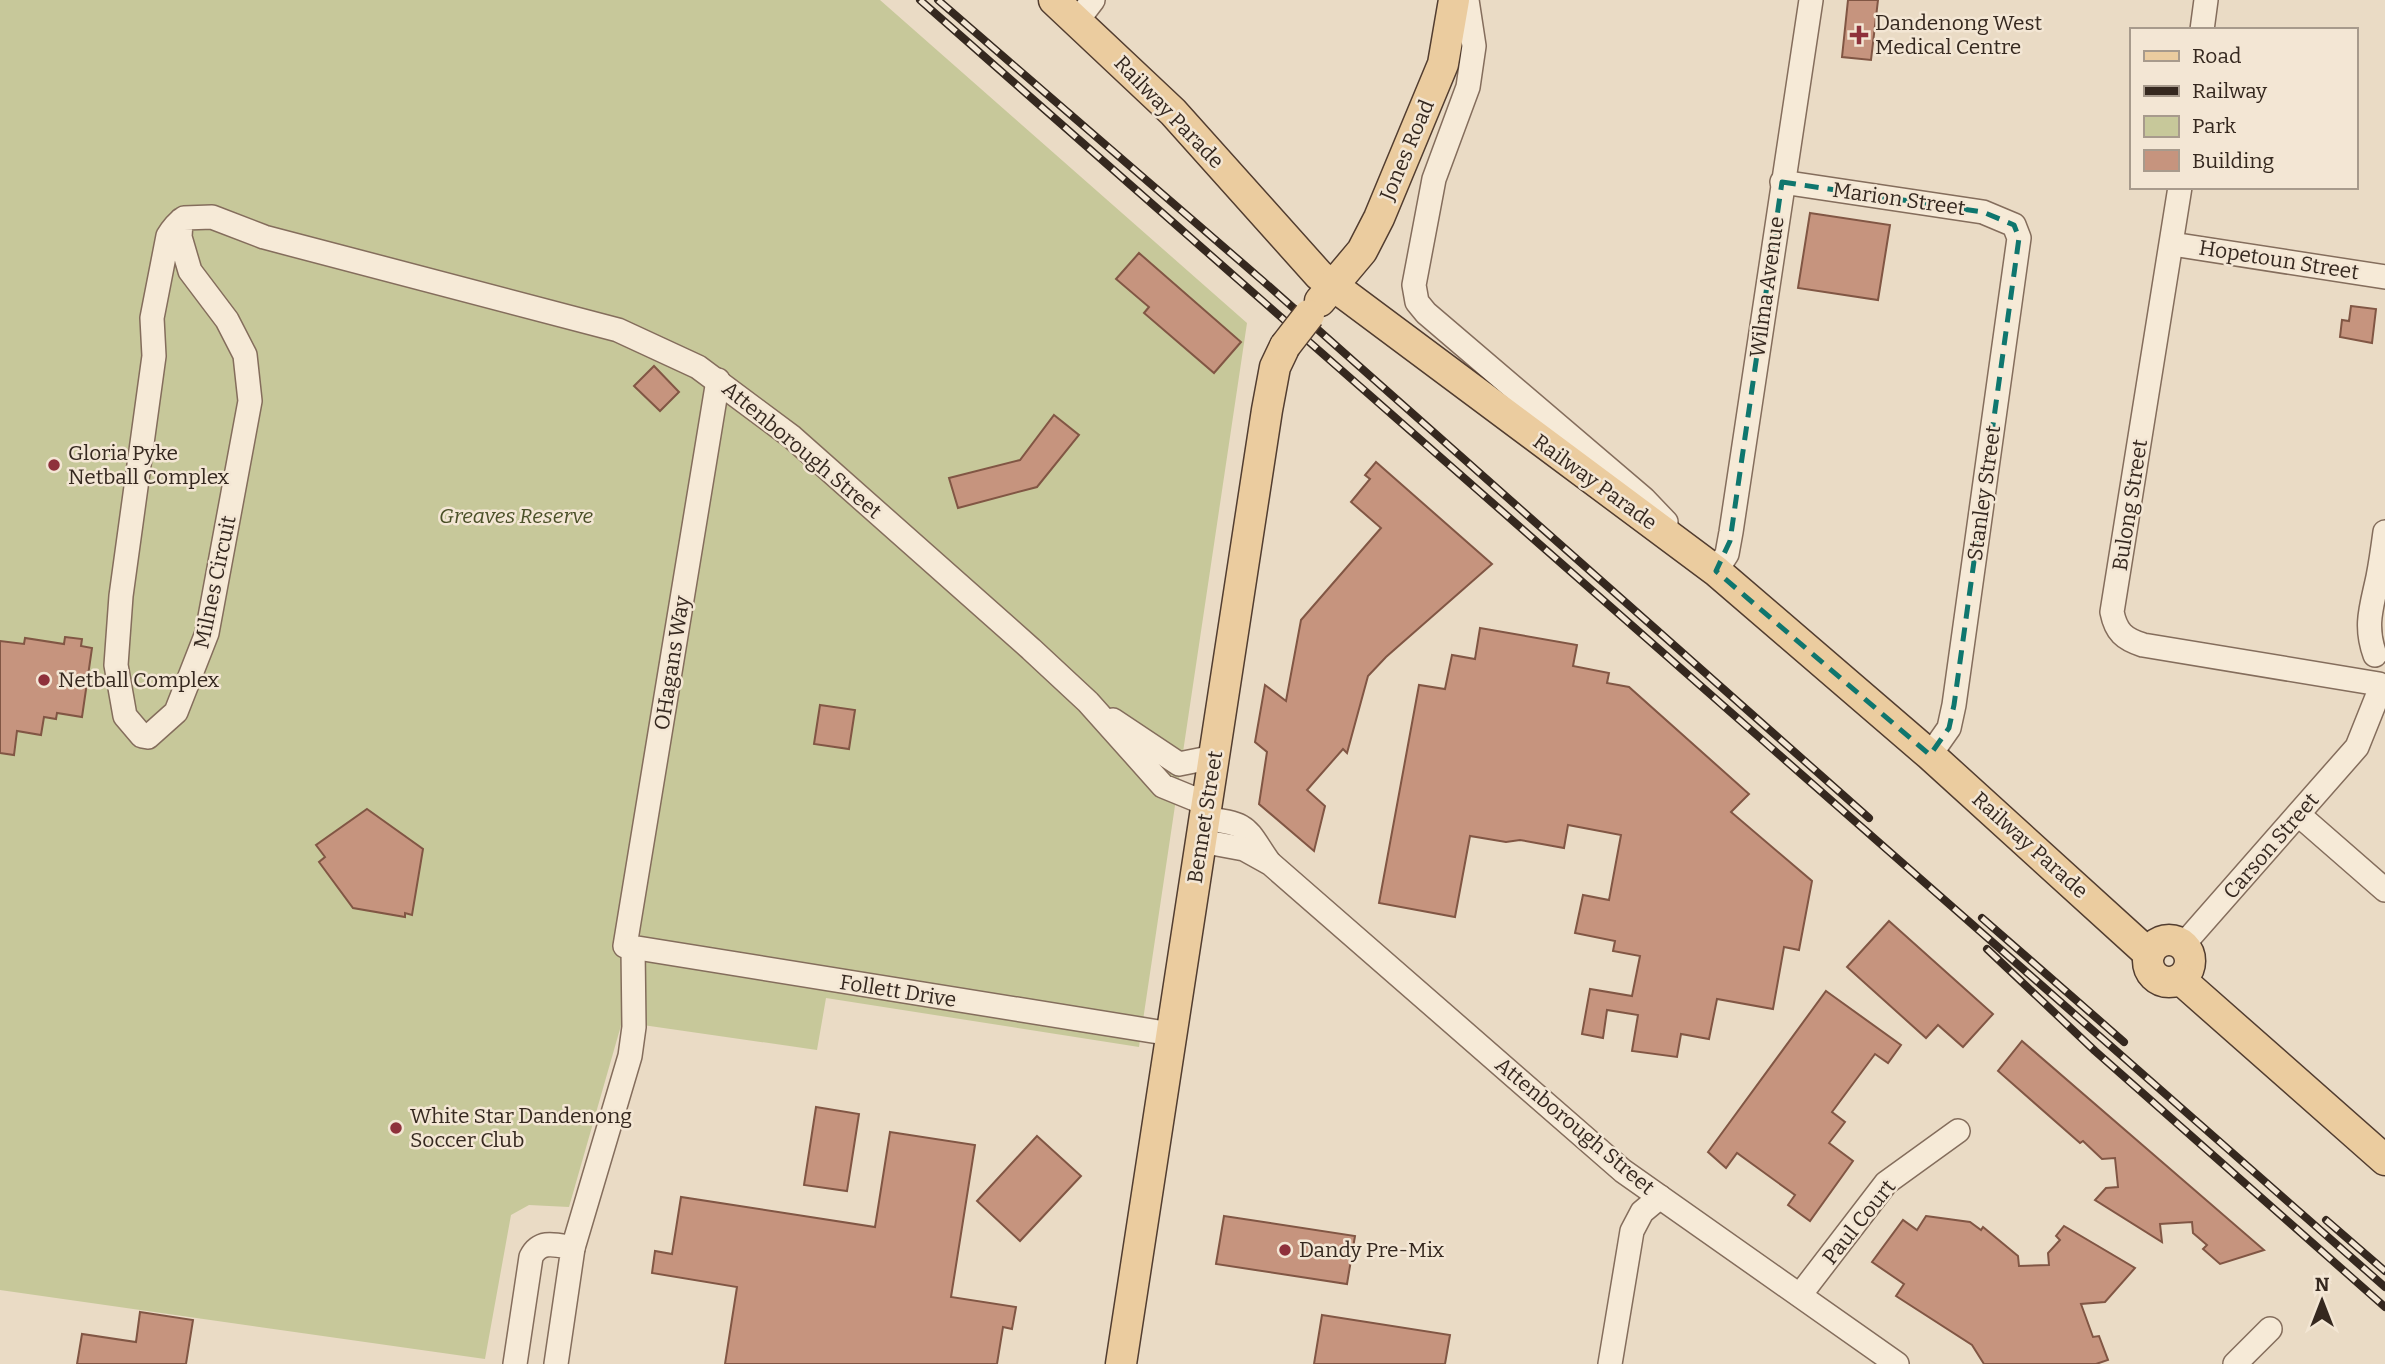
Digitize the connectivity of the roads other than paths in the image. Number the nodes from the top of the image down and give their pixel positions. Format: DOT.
graph roads {
  1 [pos="1054,0"];
  2 [pos="1454,0"];
  3 [pos="1467,0"];
  4 [pos="1811,0"];
  5 [pos="2206,0"];
  6 [pos="1085,11"];
  7 [pos="2202,28"];
  8 [pos="1782,182"];
  9 [pos="2180,189"];
  10 [pos="181,220"];
  11 [pos="2014,225"];
  12 [pos="2172,244"];
  13 [pos="2385,277"];
  14 [pos="1332,287"];
  15 [pos="718,380"];
  16 [pos="2385,532"];
  17 [pos="1706,563"];
  18 [pos="2378,580"];
  19 [pos="2385,608"];
  20 [pos="2378,652"];
  21 [pos="2305,670"];
  22 [pos="2382,687"];
  23 [pos="1088,702"];
  24 [pos="2385,724"];
  25 [pos="2357,747"];
  26 [pos="1930,755"];
  27 [pos="1214,757"];
  28 [pos="2299,815"];
  29 [pos="1204,821"];
  30 [pos="2385,890"];
  31 [pos="2183,945"];
  32 [pos="629,947"];
  33 [pos="2149,954"];
  34 [pos="2180,979"];
  35 [pos="1171,1034"];
  36 [pos="1958,1131"];
  37 [pos="2385,1160"];
  38 [pos="1660,1197"];
  39 [pos="573,1248"];
  40 [pos="1800,1294"];
  41 [pos="2270,1329"];
  42 [pos="515,1364"];
  43 [pos="556,1364"];
  44 [pos="1121,1364"];
  45 [pos="1610,1364"];
  46 [pos="1897,1364"];
  47 [pos="2235,1364"];
  1 -- 6 [label="main road, Railway Parade"];
  2 -- 14 [label="main road, Jones Road"];
  3 -- 17 [label="street"];
  4 -- 8 [label="street, Wilma Avenue"];
  5 -- 7 [label="street"];
  6 -- 14 [label="main road, Railway Parade"];
  8 -- 11 [label="street, Marion Street"];
  8 -- 17 [label="street, Wilma Avenue"];
  9 -- 12 [label="street, Bulong Street"];
  10 -- 10 [label="street, Milnes Circuit"];
  10 -- 15 [label="street, Attenborough Street"];
  11 -- 26 [label="street, Stanley Street"];
  12 -- 13 [label="street, Hopetoun Street"];
  12 -- 21 [label="street, Bulong Street"];
  14 -- 17 [label="main road, Railway Parade"];
  14 -- 27 [label="main road, Bennet Street, bridge"];
  15 -- 23 [label="street, Attenborough Street"];
  15 -- 32 [label="street, OHagans Way"];
  16 -- 18 [label="street"];
  17 -- 26 [label="main road, Railway Parade"];
  18 -- 19 [label="street"];
  18 -- 20 [label="street"];
  20 -- 21 [label="street, Bulong Street"];
  20 -- 22 [label="street"];
  21 -- 22 [label="street, Bulong Street"];
  22 -- 25 [label="street, Carson Street"];
  23 -- 27 [label="street, Attenborough Street"];
  23 -- 29 [label="street, Attenborough Street"];
  24 -- 25 [label="street, Carson Street"];
  25 -- 28 [label="street, Carson Street"];
  26 -- 33 [label="main road, Railway Parade"];
  27 -- 29 [label="main road, Bennet Street"];
  28 -- 30 [label="street"];
  28 -- 31 [label="street, Carson Street"];
  29 -- 35 [label="main road, Bennet Street"];
  29 -- 38 [label="street, Attenborough Street"];
  31 -- 33 [label="main road"];
  31 -- 34 [label="main road"];
  32 -- 35 [label="street, Follett Drive"];
  32 -- 39 [label="street, OHagans Way"];
  33 -- 34 [label="main road"];
  34 -- 37 [label="main road"];
  35 -- 44 [label="main road, Bennet Street"];
  36 -- 40 [label="street, Paul Court"];
  38 -- 40 [label="street, Attenborough Street"];
  38 -- 45 [label="street"];
  39 -- 42 [label="street"];
  39 -- 43 [label="street, OHagans Way"];
  40 -- 46 [label="street, Attenborough Street"];
  41 -- 47 [label="street"];
}
